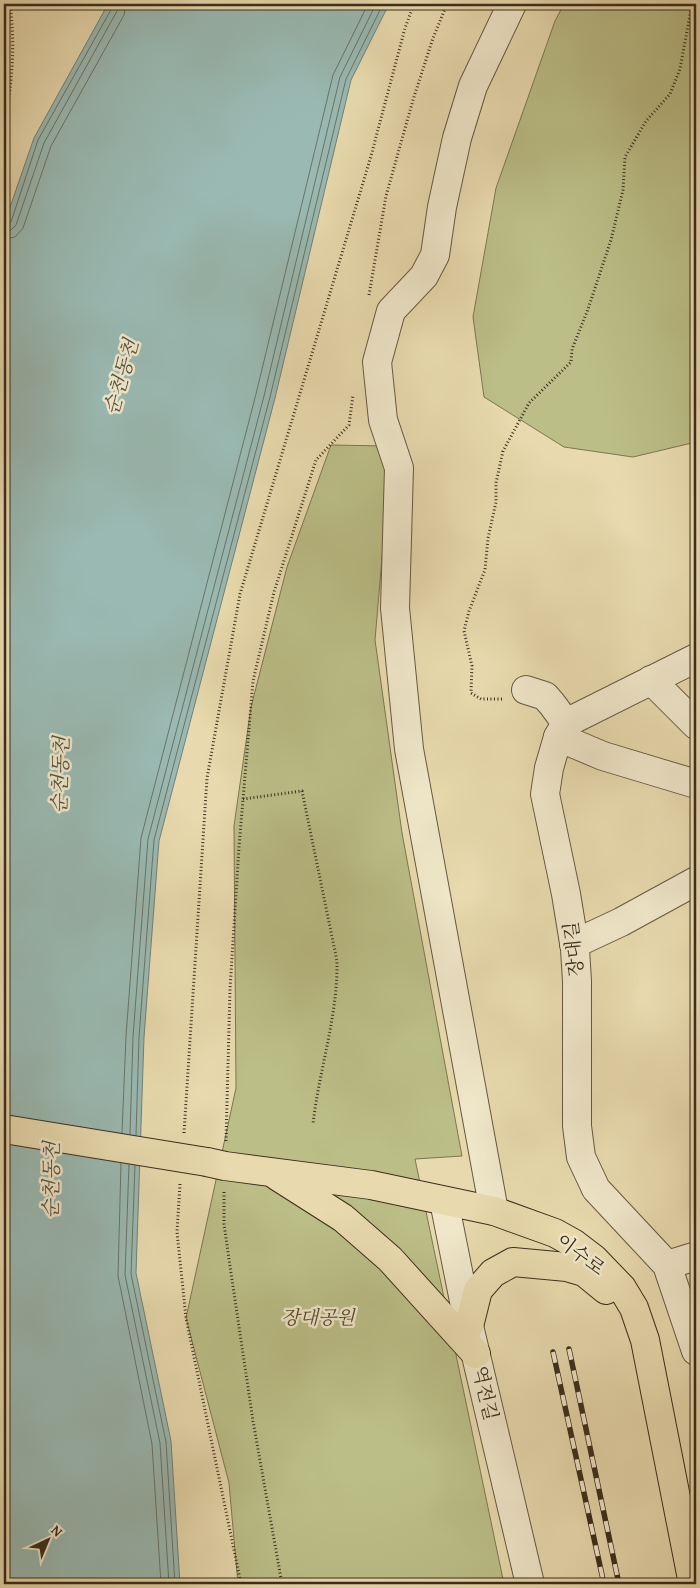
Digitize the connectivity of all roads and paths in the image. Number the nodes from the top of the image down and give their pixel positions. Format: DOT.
graph roads {
  1 [pos="10,4"];
  2 [pos="414,4"];
  3 [pos="446,4"];
  4 [pos="512,4"];
  5 [pos="692,4"];
  6 [pos="4,122"];
  7 [pos="369,299"];
  8 [pos="354,391"];
  9 [pos="696,658"];
  10 [pos="651,680"];
  11 [pos="526,690"];
  12 [pos="696,726"];
  13 [pos="562,730"];
  14 [pos="696,784"];
  15 [pos="243,799"];
  16 [pos="696,881"];
  17 [pos="574,944"];
  18 [pos="313,1124"];
  19 [pos="4,1129"];
  20 [pos="184,1134"];
  21 [pos="216,1164"];
  22 [pos="269,1171"];
  23 [pos="180,1183"];
  24 [pos="444,1201"];
  25 [pos="494,1211"];
  26 [pos="696,1256"];
  27 [pos="667,1265"];
  28 [pos="470,1326"];
  29 [pos="645,1340"];
  30 [pos="696,1351"];
  31 [pos="476,1354"];
  32 [pos="241,1584"];
  33 [pos="282,1584"];
  34 [pos="530,1584"];
  35 [pos="693,1584"];
  1 -- 6 [label="path"];
  2 -- 20 [label="path"];
  3 -- 7 [label="path"];
  4 -- 25 [label="street"];
  5 -- 11 [label="path"];
  8 -- 15 [label="path"];
  9 -- 10 [label="street"];
  10 -- 12 [label="street"];
  10 -- 13 [label="street"];
  11 -- 13 [label="street"];
  13 -- 14 [label="street"];
  13 -- 17 [label="street, 장대길"];
  15 -- 18 [label="path"];
  15 -- 21 [label="path"];
  16 -- 17 [label="street"];
  17 -- 27 [label="street, 장대길"];
  19 -- 21 [label="main road, 이수로, bridge"];
  21 -- 22 [label="main road, 이수로"];
  21 -- 33 [label="path"];
  22 -- 24 [label="main road, 이수로"];
  22 -- 31 [label="main road"];
  23 -- 32 [label="path"];
  24 -- 25 [label="main road, 이수로"];
  24 -- 28 [label="street, 역전길"];
  25 -- 29 [label="main road, 이수로"];
  26 -- 27 [label="street"];
  27 -- 30 [label="street"];
  28 -- 29 [label="main road"];
  28 -- 31 [label="street, 역전길"];
  29 -- 35 [label="main road, 이수로"];
  31 -- 34 [label="street, 역전길"];
}
